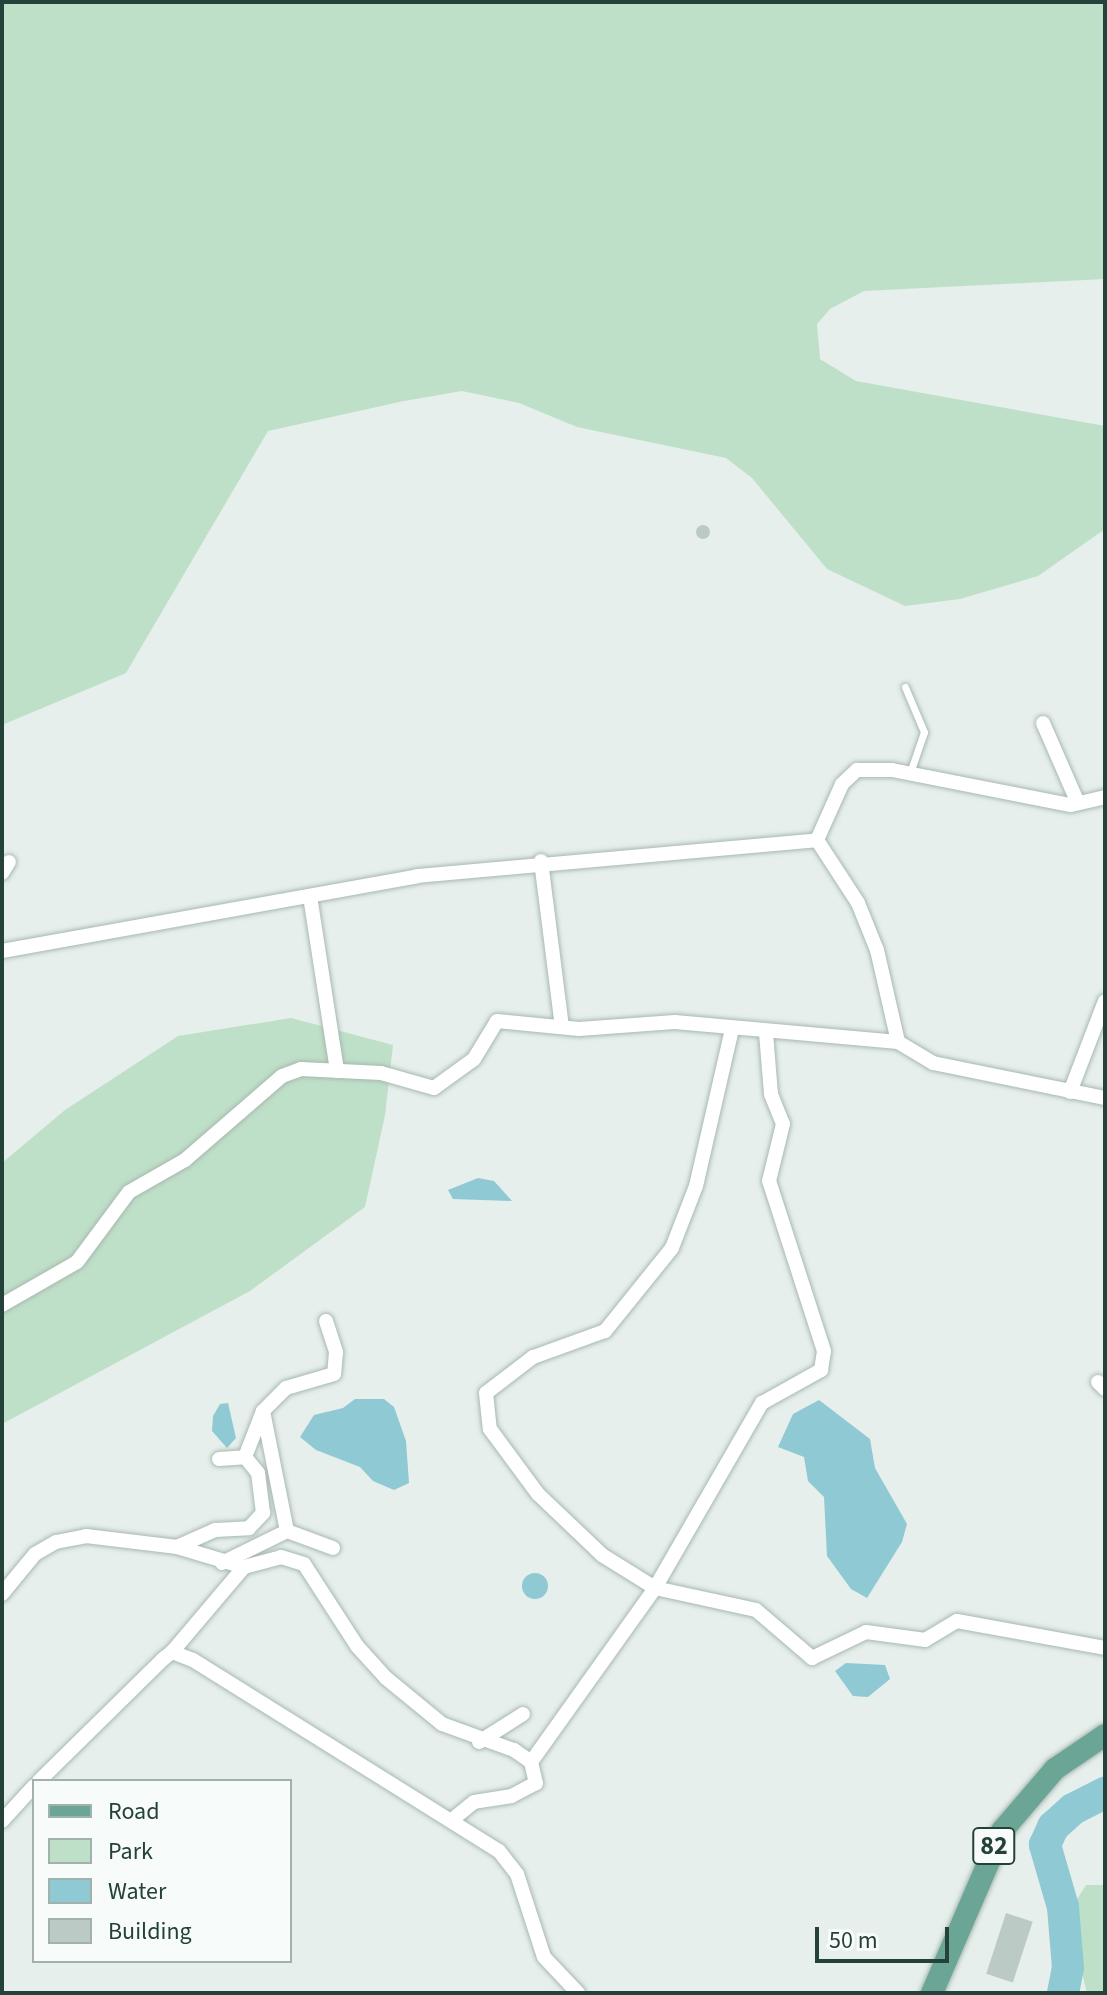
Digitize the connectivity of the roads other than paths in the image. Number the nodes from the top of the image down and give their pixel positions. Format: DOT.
graph roads {
  1 [pos="905,687"];
  2 [pos="1043,723"];
  3 [pos="910,773"];
  4 [pos="1105,797"];
  5 [pos="1078,803"];
  6 [pos="817,840"];
  7 [pos="541,861"];
  8 [pos="310,896"];
  9 [pos="2,951"];
  10 [pos="1105,1001"];
  11 [pos="562,1027"];
  12 [pos="732,1029"];
  13 [pos="766,1033"];
  14 [pos="898,1042"];
  15 [pos="337,1071"];
  16 [pos="1070,1092"];
  17 [pos="1105,1098"];
  18 [pos="2,1305"];
  19 [pos="326,1321"];
  20 [pos="263,1411"];
  21 [pos="245,1457"];
  22 [pos="219,1459"];
  23 [pos="287,1531"];
  24 [pos="177,1547"];
  25 [pos="333,1548"];
  26 [pos="222,1564"];
  27 [pos="244,1567"];
  28 [pos="655,1588"];
  29 [pos="2,1594"];
  30 [pos="1105,1648"];
  31 [pos="172,1652"];
  32 [pos="523,1714"];
  33 [pos="1105,1735"];
  34 [pos="479,1742"];
  35 [pos="531,1762"];
  36 [pos="41,1779"];
  37 [pos="32,1788"];
  38 [pos="452,1820"];
  39 [pos="2,1821"];
  40 [pos="578,1993"];
  41 [pos="932,1993"];
  1 -- 3 [label="lane"];
  2 -- 5 [label="street"];
  3 -- 5 [label="street"];
  3 -- 6 [label="street"];
  4 -- 5 [label="street"];
  6 -- 7 [label="street"];
  6 -- 14 [label="street"];
  7 -- 8 [label="street"];
  7 -- 11 [label="street"];
  8 -- 9 [label="street"];
  8 -- 15 [label="street"];
  10 -- 16 [label="street"];
  11 -- 12 [label="street"];
  11 -- 15 [label="street"];
  12 -- 13 [label="street"];
  12 -- 28 [label="street"];
  13 -- 14 [label="street"];
  13 -- 28 [label="street"];
  14 -- 16 [label="street"];
  15 -- 18 [label="street"];
  16 -- 17 [label="street"];
  19 -- 20 [label="street"];
  20 -- 21 [label="street"];
  20 -- 23 [label="street"];
  21 -- 22 [label="street"];
  21 -- 24 [label="street"];
  23 -- 25 [label="street"];
  23 -- 26 [label="street"];
  24 -- 26 [label="street"];
  24 -- 29 [label="street"];
  26 -- 27 [label="street"];
  27 -- 31 [label="street"];
  27 -- 34 [label="street"];
  28 -- 30 [label="street"];
  28 -- 35 [label="street"];
  31 -- 36 [label="street"];
  31 -- 38 [label="street"];
  32 -- 34 [label="street"];
  33 -- 41 [label="main road, 82"];
  34 -- 35 [label="street"];
  35 -- 38 [label="street"];
  37 -- 39 [label="street"];
  38 -- 40 [label="street"];
}
